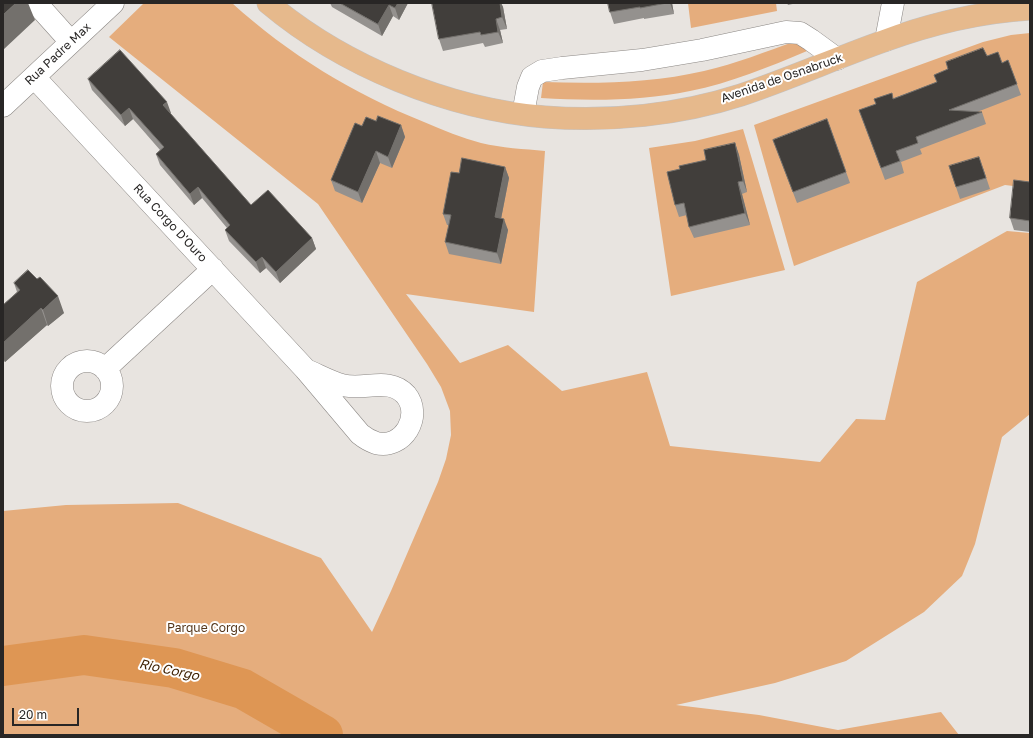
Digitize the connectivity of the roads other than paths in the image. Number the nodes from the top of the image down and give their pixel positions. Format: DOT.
graph roads {
  1 [pos="36,3"];
  2 [pos="113,3"];
  3 [pos="268,3"];
  4 [pos="893,3"];
  5 [pos="1030,9"];
  6 [pos="886,40"];
  7 [pos="71,42"];
  8 [pos="837,59"];
  9 [pos="34,77"];
  10 [pos="3,106"];
  11 [pos="523,114"];
  12 [pos="213,269"];
  13 [pos="105,369"];
  14 [pos="306,370"];
  1 -- 7 [label="street"];
  2 -- 7 [label="street, Rua Padre Max"];
  3 -- 11 [label="main road, Avenida de Osnabruck"];
  4 -- 6 [label="street"];
  5 -- 6 [label="main road, Avenida de Osnabruck"];
  6 -- 8 [label="main road, Avenida de Osnabruck"];
  7 -- 9 [label="street, Rua Padre Max"];
  8 -- 11 [label="main road, Avenida de Osnabruck"];
  8 -- 11 [label="street"];
  9 -- 10 [label="street, Rua Padre Max"];
  9 -- 12 [label="street, Rua Corgo D'Ouro"];
  12 -- 13 [label="street"];
  12 -- 14 [label="street, Rua Corgo D'Ouro"];
  14 -- 14 [label="street, Rua Corgo D'Ouro"];
}
